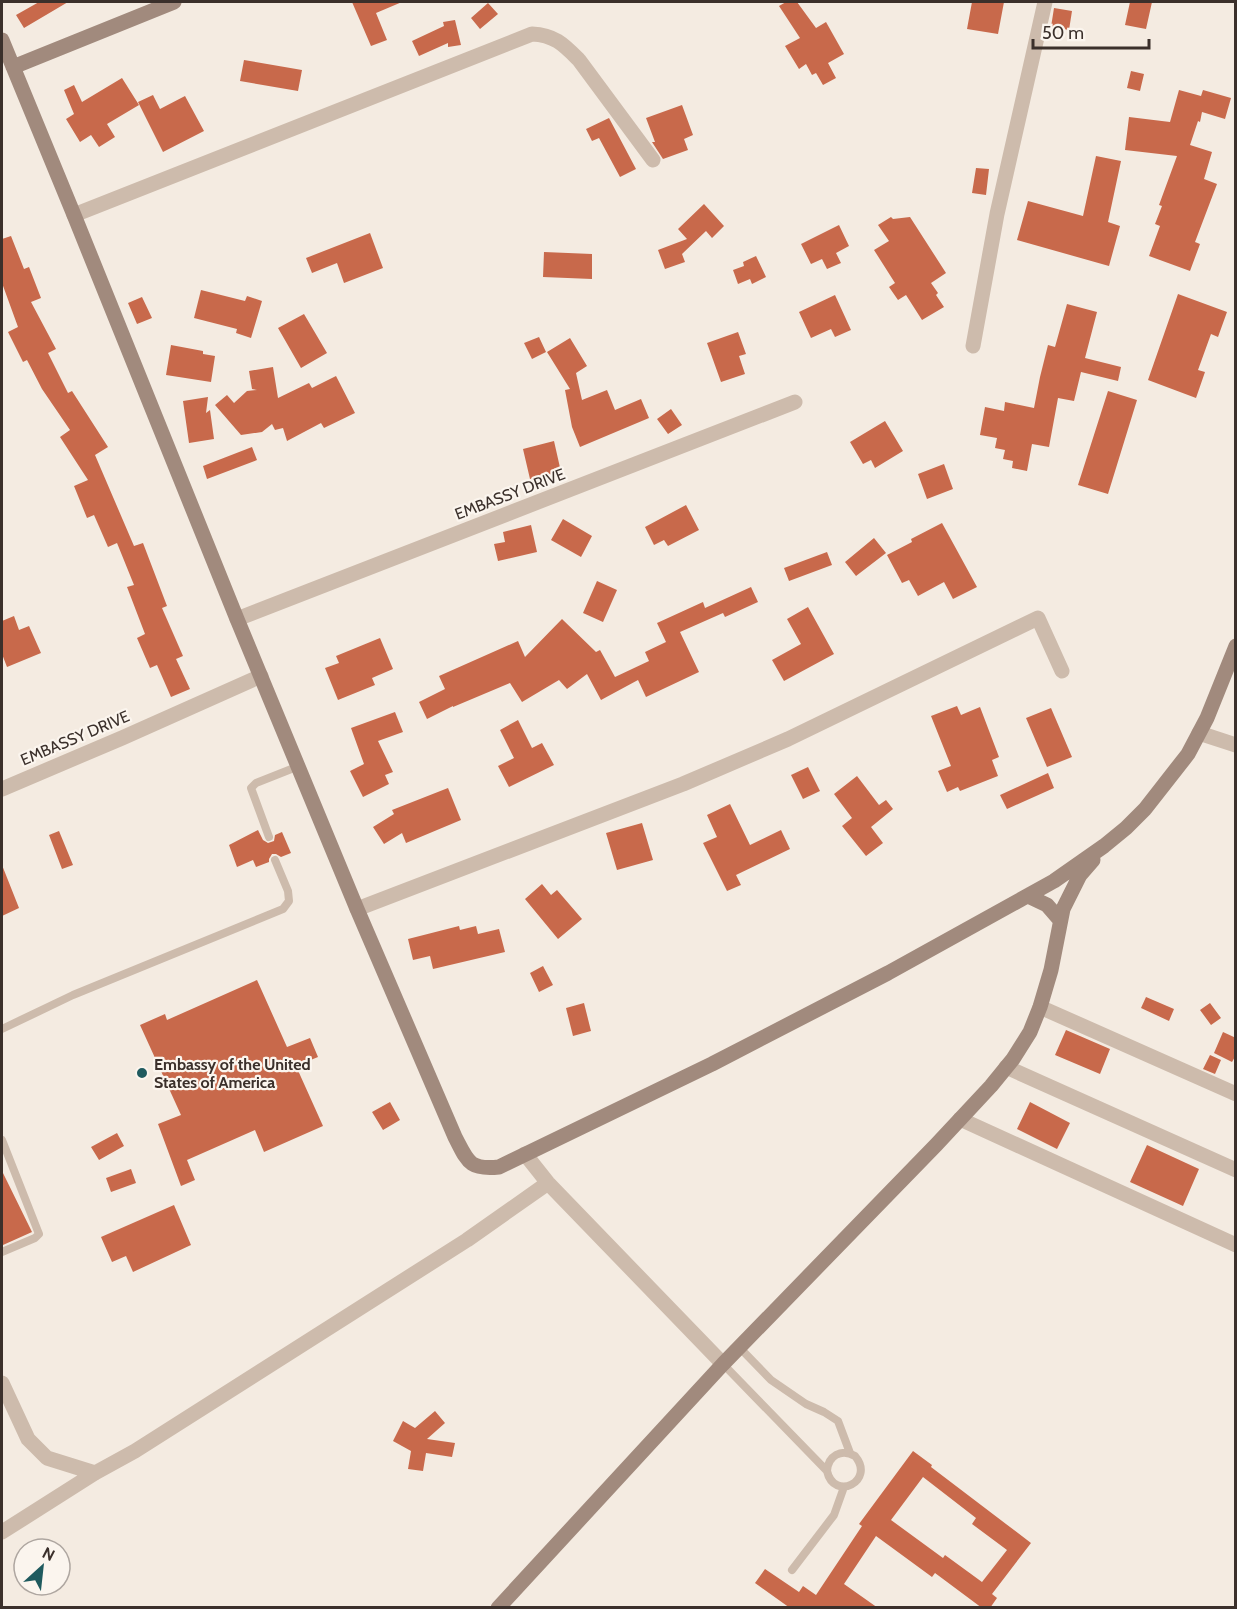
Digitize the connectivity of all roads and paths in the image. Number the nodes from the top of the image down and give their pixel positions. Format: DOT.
graph roads {
  1 [pos="174,2"];
  2 [pos="1044,2"];
  3 [pos="2,40"];
  4 [pos="13,67"];
  5 [pos="653,160"];
  6 [pos="74,216"];
  7 [pos="973,346"];
  8 [pos="795,402"];
  9 [pos="237,619"];
  10 [pos="1236,645"];
  11 [pos="1062,670"];
  12 [pos="261,676"];
  13 [pos="1199,733"];
  14 [pos="1236,745"];
  15 [pos="298,766"];
  16 [pos="2,789"];
  17 [pos="269,837"];
  18 [pos="1104,846"];
  19 [pos="275,860"];
  20 [pos="1028,896"];
  21 [pos="357,909"];
  22 [pos="1060,920"];
  23 [pos="1040,1006"];
  24 [pos="2,1029"];
  25 [pos="1006,1067"];
  26 [pos="1236,1094"];
  27 [pos="960,1119"];
  28 [pos="2,1140"];
  29 [pos="525,1154"];
  30 [pos="1236,1170"];
  31 [pos="548,1182"];
  32 [pos="1236,1245"];
  33 [pos="2,1252"];
  34 [pos="740,1347"];
  35 [pos="723,1364"];
  36 [pos="2,1383"];
  37 [pos="850,1453"];
  38 [pos="827,1471"];
  39 [pos="95,1473"];
  40 [pos="844,1487"];
  41 [pos="2,1532"];
  42 [pos="792,1570"];
  43 [pos="498,1608"];
  1 -- 4 [label="street"];
  2 -- 7 [label="street"];
  3 -- 4 [label="street"];
  4 -- 6 [label="street"];
  5 -- 6 [label="street"];
  6 -- 9 [label="street"];
  8 -- 9 [label="street, EMBASSY DRIVE"];
  9 -- 12 [label="street"];
  10 -- 13 [label="street"];
  11 -- 21 [label="street"];
  12 -- 15 [label="street"];
  12 -- 16 [label="street, EMBASSY DRIVE"];
  13 -- 14 [label="street"];
  13 -- 18 [label="street"];
  15 -- 17 [label="lane"];
  15 -- 21 [label="street"];
  18 -- 20 [label="street"];
  18 -- 22 [label="street"];
  19 -- 24 [label="lane"];
  20 -- 22 [label="street"];
  20 -- 29 [label="street"];
  21 -- 29 [label="street"];
  22 -- 23 [label="street"];
  23 -- 25 [label="street"];
  23 -- 26 [label="street"];
  25 -- 27 [label="street"];
  25 -- 30 [label="street"];
  27 -- 32 [label="street"];
  27 -- 34 [label="street"];
  28 -- 33 [label="lane"];
  29 -- 31 [label="street"];
  31 -- 35 [label="street"];
  31 -- 39 [label="street"];
  34 -- 35 [label="street"];
  34 -- 37 [label="lane"];
  35 -- 38 [label="lane"];
  35 -- 43 [label="street"];
  36 -- 39 [label="street"];
  37 -- 38 [label="lane"];
  37 -- 40 [label="lane"];
  38 -- 40 [label="lane"];
  39 -- 41 [label="street"];
  40 -- 42 [label="lane"];
}
